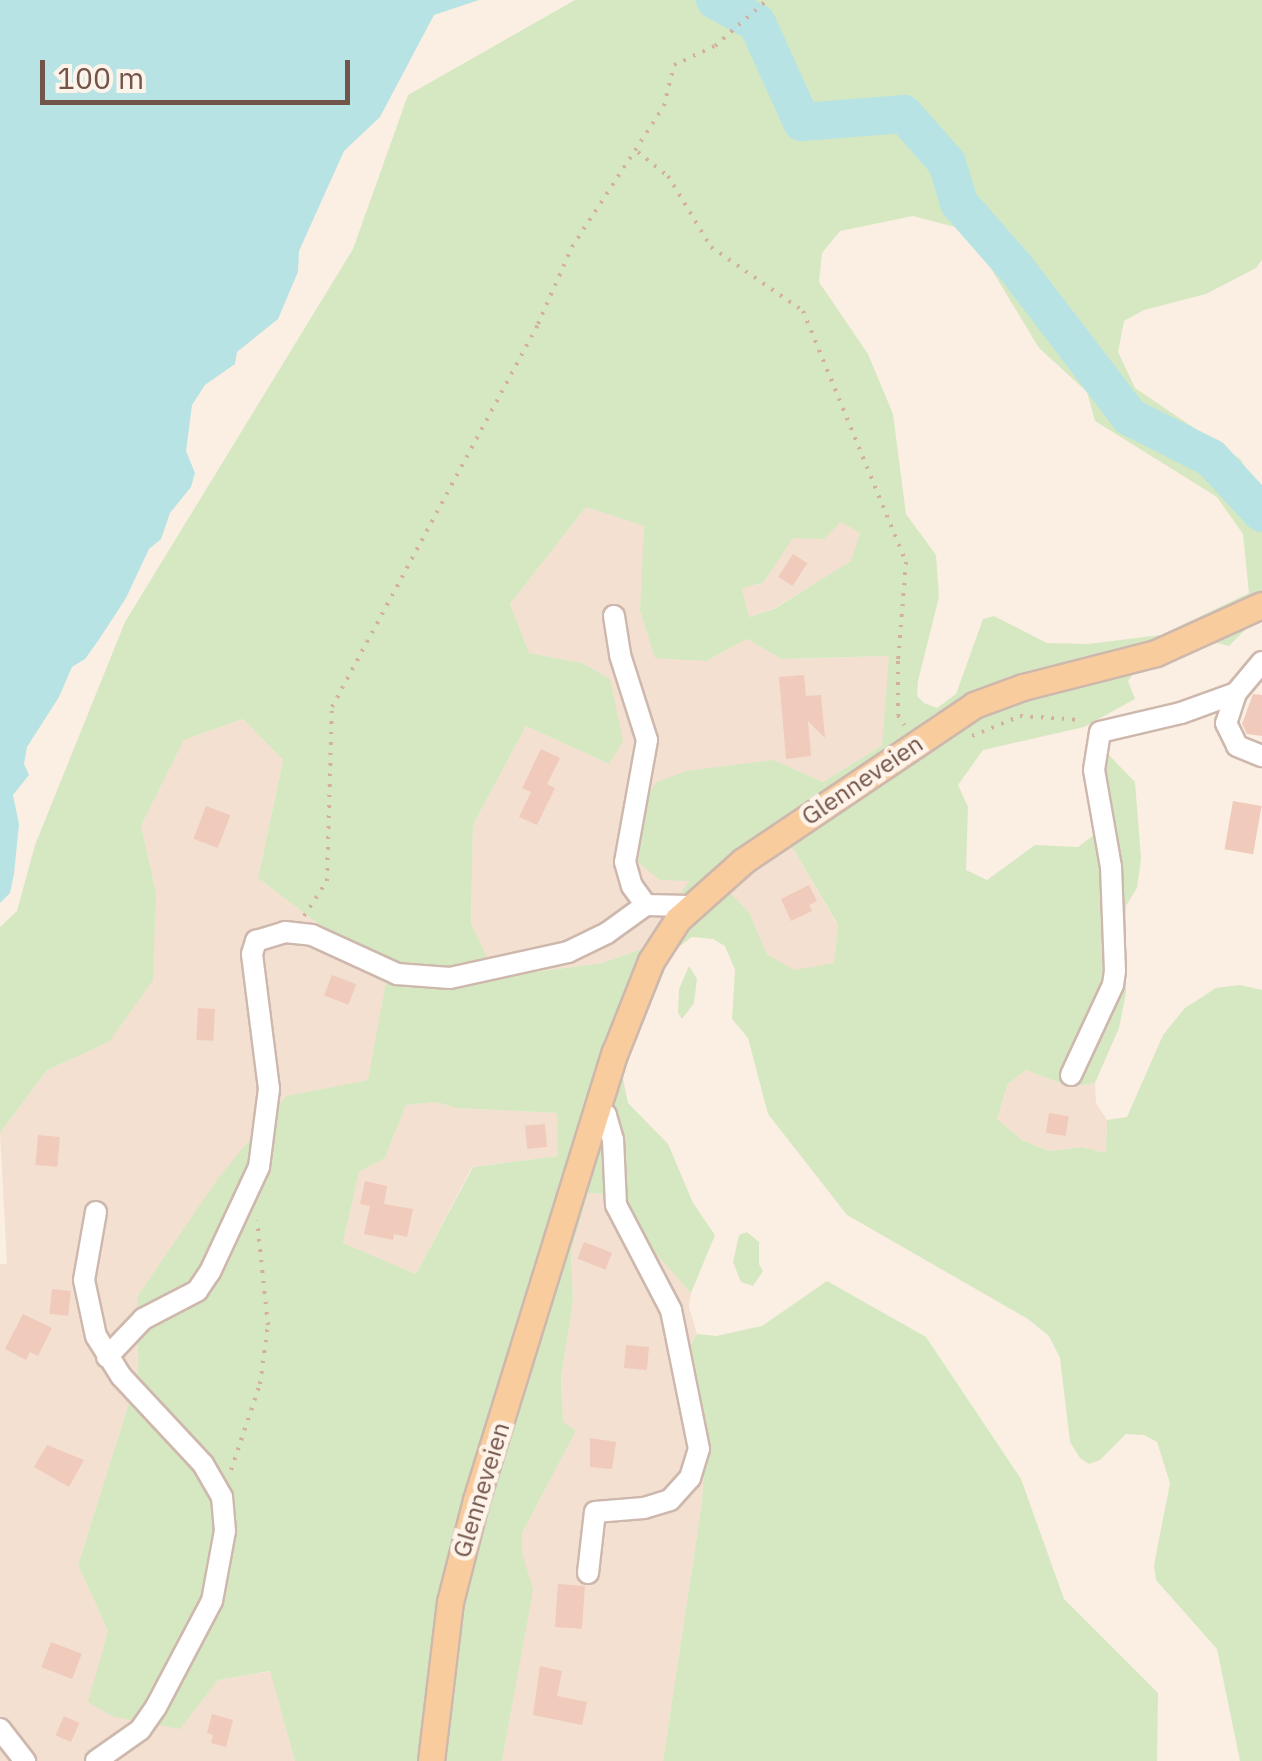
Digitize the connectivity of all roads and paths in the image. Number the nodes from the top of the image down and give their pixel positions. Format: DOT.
graph roads {
  1 [pos="767,0"];
  2 [pos="638,152"];
  3 [pos="1262,606"];
  4 [pos="614,616"];
  5 [pos="1262,662"];
  6 [pos="1236,693"];
  7 [pos="1100,732"];
  8 [pos="970,737"];
  9 [pos="916,743"];
  10 [pos="1262,756"];
  11 [pos="646,905"];
  12 [pos="688,906"];
  13 [pos="293,932"];
  14 [pos="1071,1075"];
  15 [pos="598,1111"];
  16 [pos="96,1212"];
  17 [pos="256,1217"];
  18 [pos="107,1356"];
  19 [pos="222,1497"];
  20 [pos="588,1573"];
  21 [pos="0,1729"];
  22 [pos="25,1761"];
  23 [pos="96,1761"];
  24 [pos="431,1761"];
  1 -- 2 [label="path"];
  2 -- 9 [label="path"];
  2 -- 13 [label="path"];
  3 -- 9 [label="main road, Glenneveien"];
  4 -- 11 [label="street"];
  5 -- 6 [label="street"];
  6 -- 7 [label="street"];
  6 -- 10 [label="street"];
  7 -- 8 [label="path"];
  7 -- 14 [label="street"];
  9 -- 12 [label="main road, Glenneveien"];
  11 -- 12 [label="street"];
  11 -- 13 [label="street"];
  12 -- 15 [label="main road, Glenneveien"];
  13 -- 18 [label="street"];
  15 -- 20 [label="street"];
  15 -- 24 [label="main road, Glenneveien"];
  16 -- 18 [label="street"];
  17 -- 19 [label="path"];
  18 -- 19 [label="street"];
  19 -- 23 [label="street"];
  21 -- 22 [label="street"];
}
